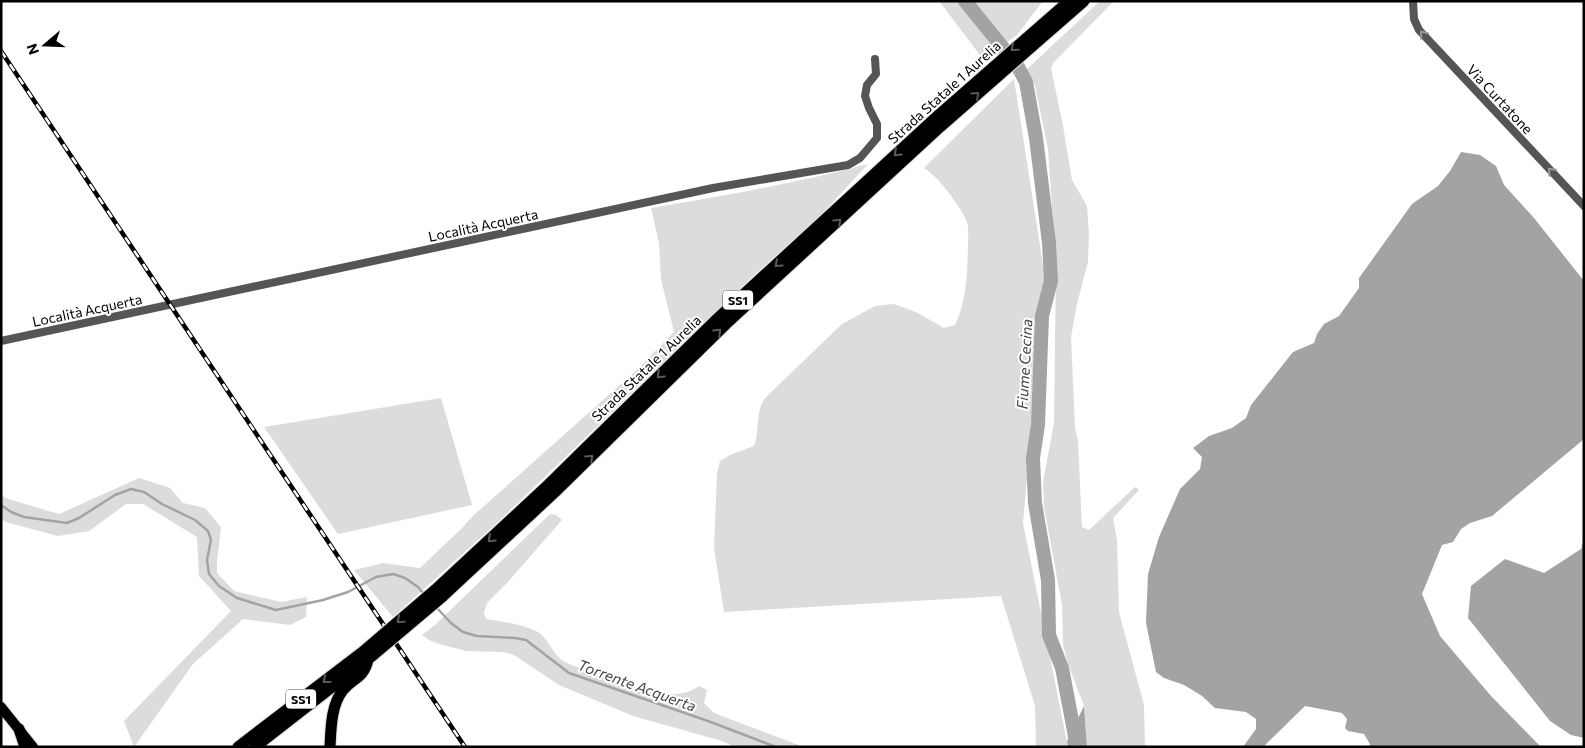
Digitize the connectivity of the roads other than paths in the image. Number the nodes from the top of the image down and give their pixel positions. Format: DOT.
graph roads {
  1 [pos="1069,1"];
  2 [pos="1084,1"];
  3 [pos="1414,1"];
  4 [pos="1055,20"];
  5 [pos="874,59"];
  6 [pos="1584,206"];
  7 [pos="1,341"];
  8 [pos="368,655"];
  9 [pos="1,707"];
  10 [pos="19,729"];
  11 [pos="25,747"];
  12 [pos="33,747"];
  13 [pos="238,747"];
  14 [pos="255,747"];
  15 [pos="330,747"];
  1 -- 4 [label="highway, Strada Statale 1 Aurelia / SS1"];
  2 -- 4 [label="highway, Strada Statale 1 Aurelia / SS1"];
  6 -- 3 [label="street, Via Curtatone, one-way"];
  4 -- 8 [label="highway, Strada Statale 1 Aurelia / SS1, bridge"];
  5 -- 7 [label="street, Località Acquerta"];
  8 -- 13 [label="highway, Strada Statale 1 Aurelia / SS1, one-way"];
  8 -- 14 [label="highway, Strada Statale 1 Aurelia / SS1"];
  8 -- 15 [label="highway"];
  9 -- 10 [label="main road"];
  10 -- 11 [label="highway"];
  10 -- 12 [label="main road"];
}
